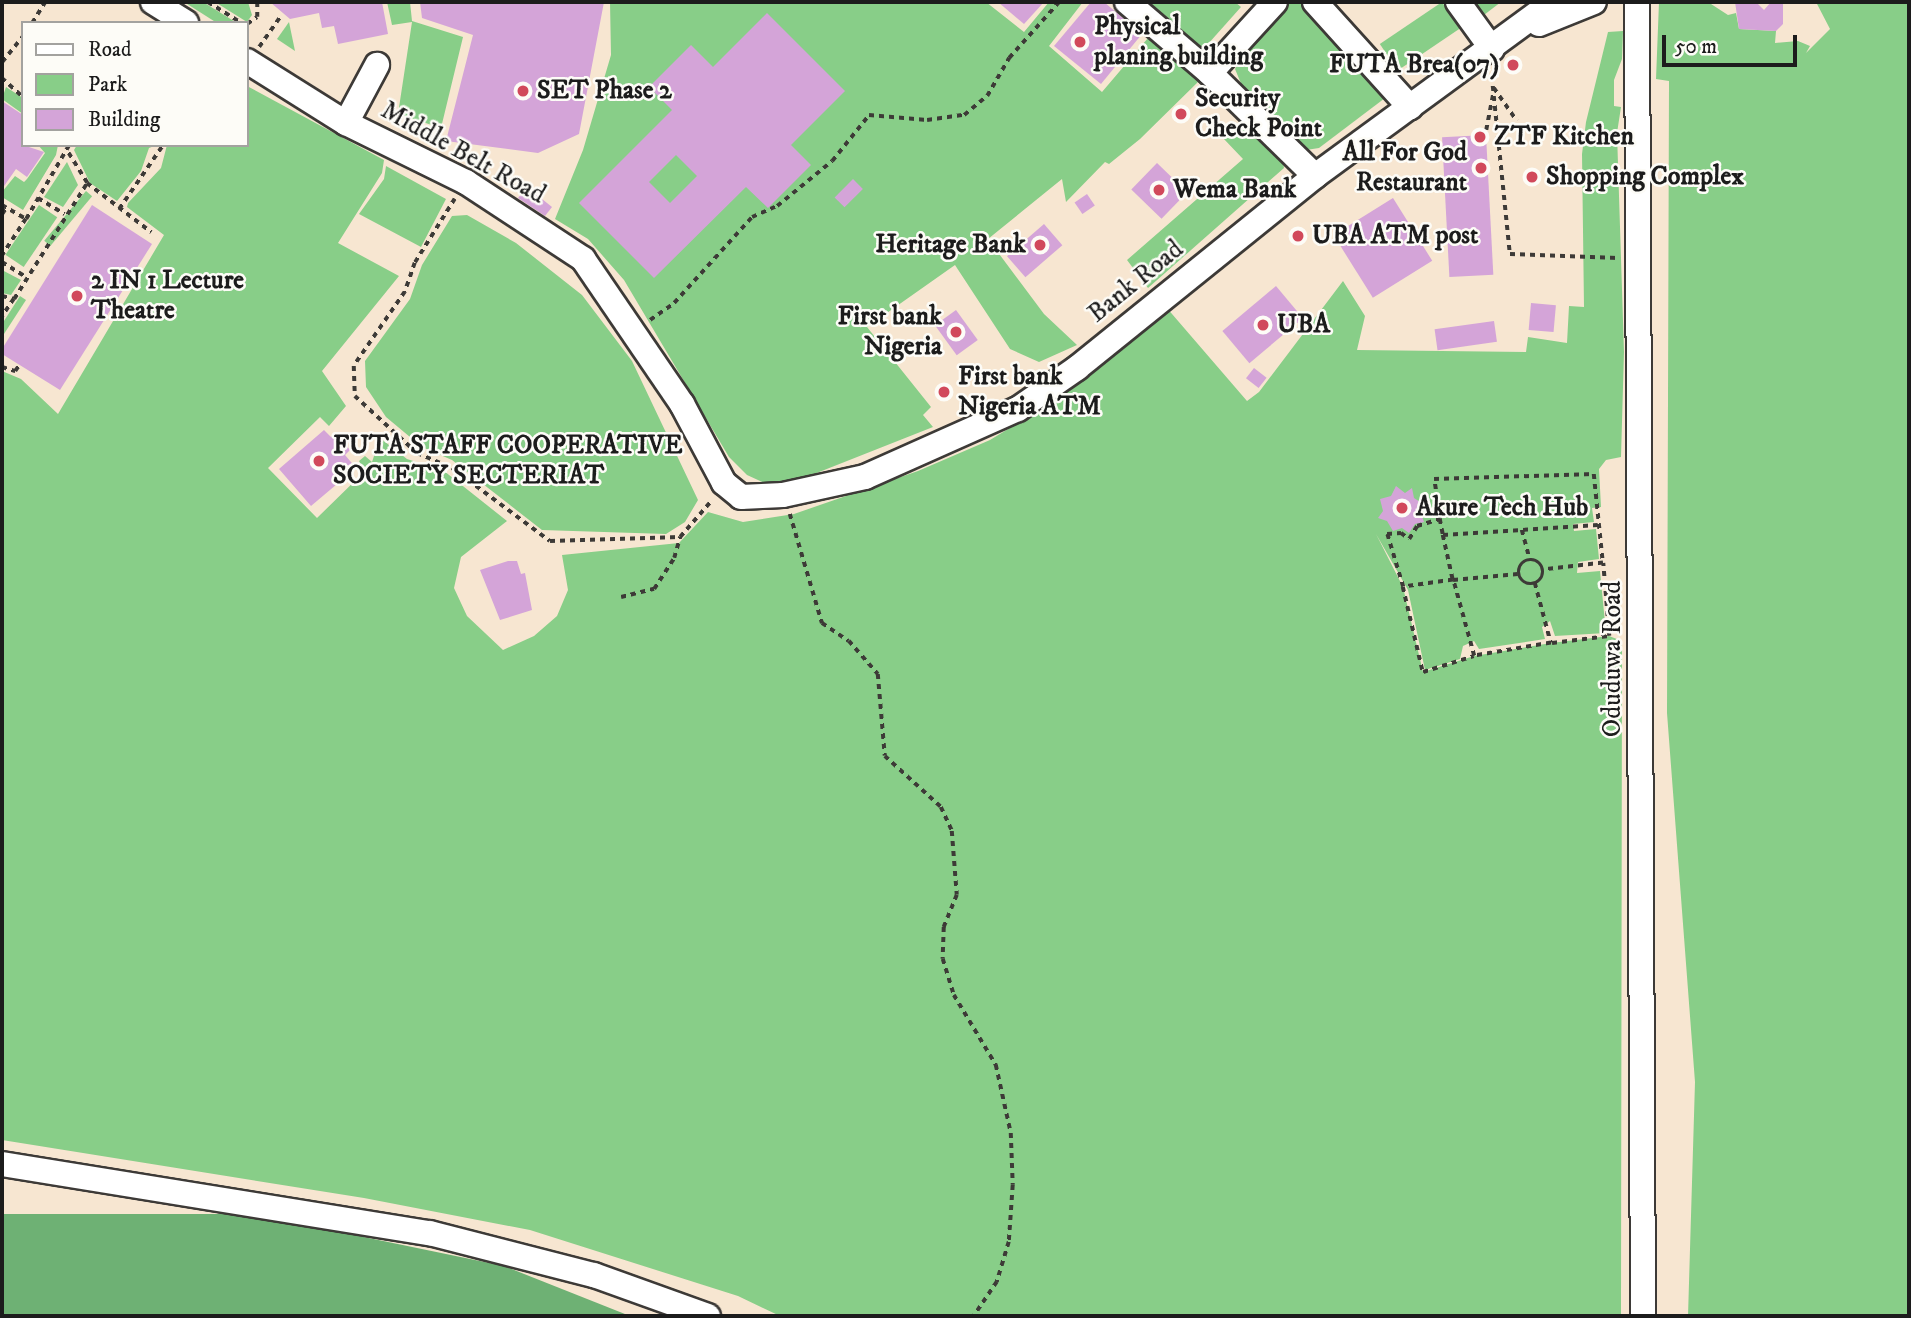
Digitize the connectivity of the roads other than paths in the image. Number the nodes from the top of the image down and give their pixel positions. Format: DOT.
graph roads {
  1 [pos="153,2"];
  2 [pos="1275,2"];
  3 [pos="1315,2"];
  4 [pos="1458,2"];
  5 [pos="1553,2"];
  6 [pos="1594,2"];
  7 [pos="1604,2"];
  8 [pos="1637,2"];
  9 [pos="1132,3"];
  10 [pos="183,21"];
  11 [pos="1492,50"];
  12 [pos="248,62"];
  13 [pos="377,65"];
  14 [pos="1210,73"];
  15 [pos="1410,107"];
  16 [pos="346,122"];
  17 [pos="1315,176"];
  18 [pos="724,483"];
  19 [pos="2,1164"];
  20 [pos="708,1316"];
  21 [pos="1643,1316"];
  1 -- 10 [label="street"];
  2 -- 14 [label="street"];
  3 -- 15 [label="street"];
  4 -- 11 [label="street"];
  5 -- 11 [label="street, Bank Road"];
  6 -- 11 [label="street, Bank Road"];
  7 -- 8 [label="street"];
  8 -- 21 [label="street, Oduduwa Road"];
  9 -- 14 [label="street"];
  11 -- 15 [label="street, Bank Road"];
  12 -- 16 [label="street, Middle Belt Road"];
  13 -- 16 [label="street"];
  14 -- 17 [label="street"];
  15 -- 17 [label="street, Bank Road"];
  16 -- 18 [label="street, Middle Belt Road"];
  17 -- 18 [label="street, Bank Road"];
  19 -- 20 [label="street"];
}
